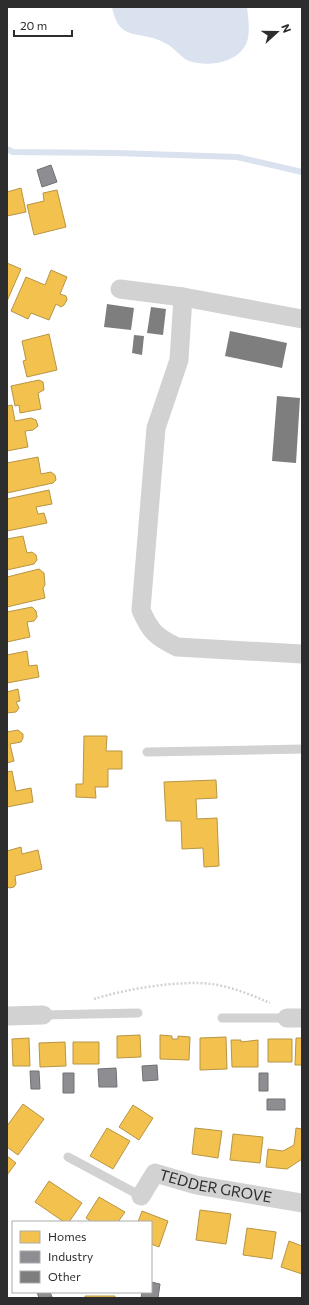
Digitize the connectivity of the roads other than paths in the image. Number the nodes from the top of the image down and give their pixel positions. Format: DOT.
graph roads {
  1 [pos="120,289"];
  2 [pos="184,297"];
  3 [pos="302,319"];
  4 [pos="302,654"];
  5 [pos="302,749"];
  6 [pos="147,752"];
  7 [pos="138,1013"];
  8 [pos="43,1015"];
  9 [pos="7,1016"];
  10 [pos="222,1018"];
  11 [pos="295,1018"];
  12 [pos="68,1157"];
  13 [pos="140,1196"];
  14 [pos="302,1203"];
  1 -- 2 [label="street"];
  2 -- 3 [label="street"];
  2 -- 4 [label="street"];
  5 -- 6 [label="lane"];
  7 -- 8 [label="lane"];
  8 -- 9 [label="street"];
  10 -- 11 [label="lane"];
  12 -- 13 [label="lane"];
  13 -- 14 [label="street, TEDDER GROVE"];
}
